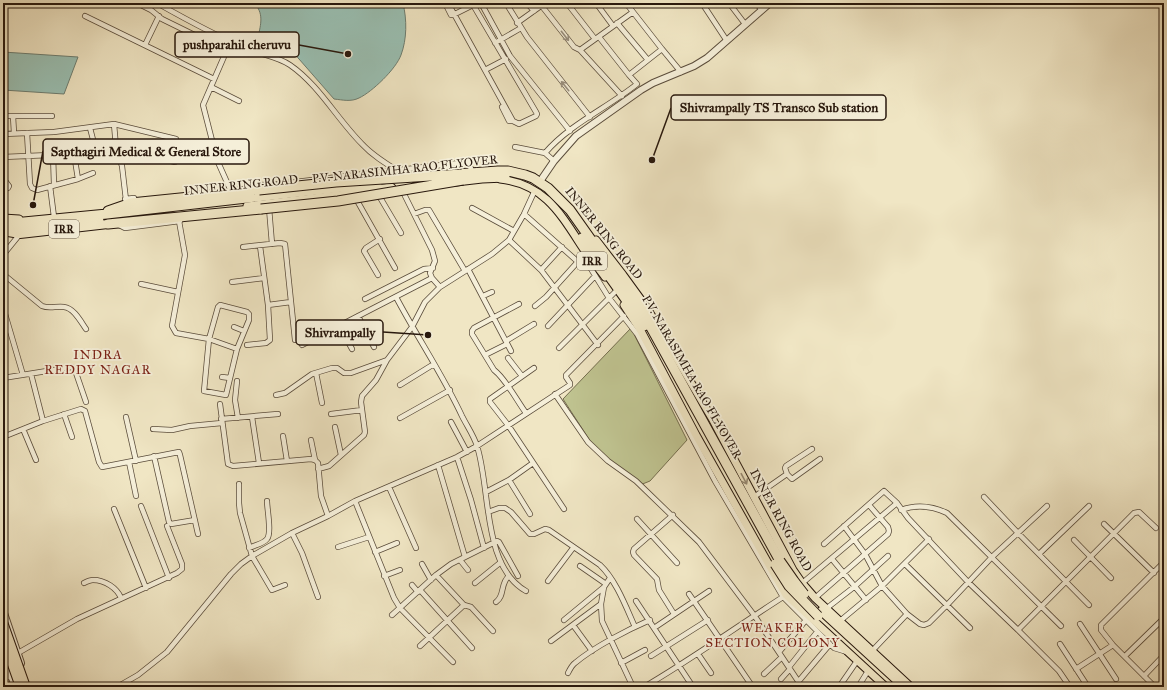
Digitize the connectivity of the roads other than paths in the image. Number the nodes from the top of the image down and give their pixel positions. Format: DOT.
graph roads {
  1 [pos="137,3"];
  2 [pos="157,3"];
  3 [pos="445,3"];
  4 [pos="448,3"];
  5 [pos="481,3"];
  6 [pos="506,3"];
  7 [pos="527,3"];
  8 [pos="567,3"];
  9 [pos="596,3"];
  10 [pos="626,3"];
  11 [pos="702,3"];
  12 [pos="729,3"];
  13 [pos="756,3"];
  14 [pos="770,3"];
  15 [pos="474,4"];
  16 [pos="543,4"];
  17 [pos="762,10"];
  18 [pos="534,11"];
  19 [pos="633,12"];
  20 [pos="455,15"];
  21 [pos="85,16"];
  22 [pos="159,16"];
  23 [pos="517,23"];
  24 [pos="745,24"];
  25 [pos="615,25"];
  26 [pos="521,28"];
  27 [pos="597,38"];
  28 [pos="502,40"];
  29 [pos="727,41"];
  30 [pos="495,43"];
  31 [pos="144,44"];
  32 [pos="662,49"];
  33 [pos="580,50"];
  34 [pos="510,56"];
  35 [pos="505,60"];
  36 [pos="648,60"];
  37 [pos="485,70"];
  38 [pos="681,72"];
  39 [pos="629,75"];
  40 [pos="214,79"];
  41 [pos="211,87"];
  42 [pos="622,96"];
  43 [pos="240,101"];
  44 [pos="607,105"];
  45 [pos="502,108"];
  46 [pos="601,109"];
  47 [pos="608,113"];
  48 [pos="3,116"];
  49 [pos="13,116"];
  50 [pos="52,116"];
  51 [pos="590,117"];
  52 [pos="513,121"];
  53 [pos="114,124"];
  54 [pos="90,128"];
  55 [pos="570,131"];
  56 [pos="14,133"];
  57 [pos="27,133"];
  58 [pos="3,134"];
  59 [pos="176,139"];
  60 [pos="116,147"];
  61 [pos="515,147"];
  62 [pos="96,150"];
  63 [pos="563,152"];
  64 [pos="181,153"];
  65 [pos="545,153"];
  66 [pos="53,154"];
  67 [pos="74,154"];
  68 [pos="28,155"];
  69 [pos="3,157"];
  70 [pos="554,161"];
  71 [pos="398,171"];
  72 [pos="472,171"];
  73 [pos="93,173"];
  74 [pos="462,177"];
  75 [pos="3,178"];
  76 [pos="78,179"];
  77 [pos="542,180"];
  78 [pos="52,186"];
  79 [pos="263,187"];
  80 [pos="400,188"];
  81 [pos="230,189"];
  82 [pos="3,190"];
  83 [pos="535,190"];
  84 [pos="376,191"];
  85 [pos="268,194"];
  86 [pos="353,194"];
  87 [pos="126,202"];
  88 [pos="268,207"];
  89 [pos="472,208"];
  90 [pos="107,211"];
  91 [pos="414,214"];
  92 [pos="524,214"];
  93 [pos="54,217"];
  94 [pos="3,218"];
  95 [pos="19,219"];
  96 [pos="3,221"];
  97 [pos="179,221"];
  98 [pos="3,224"];
  99 [pos="112,224"];
  100 [pos="3,231"];
  101 [pos="514,231"];
  102 [pos="401,233"];
  103 [pos="20,234"];
  104 [pos="3,235"];
  105 [pos="380,239"];
  106 [pos="509,240"];
  107 [pos="273,244"];
  108 [pos="260,246"];
  109 [pos="243,247"];
  110 [pos="562,247"];
  111 [pos="583,253"];
  112 [pos="3,255"];
  113 [pos="577,261"];
  114 [pos="395,268"];
  115 [pos="432,268"];
  116 [pos="466,270"];
  117 [pos="541,270"];
  118 [pos="3,274"];
  119 [pos="378,275"];
  120 [pos="595,276"];
  121 [pos="264,278"];
  122 [pos="432,278"];
  123 [pos="232,282"];
  124 [pos="141,284"];
  125 [pos="440,287"];
  126 [pos="554,288"];
  127 [pos="178,292"];
  128 [pos="492,292"];
  129 [pos="615,292"];
  130 [pos="483,296"];
  131 [pos="396,297"];
  132 [pos="609,298"];
  133 [pos="365,299"];
  134 [pos="291,302"];
  135 [pos="519,304"];
  136 [pos="268,305"];
  137 [pos="535,306"];
  138 [pos="568,306"];
  139 [pos="3,307"];
  140 [pos="358,316"];
  141 [pos="624,316"];
  142 [pos="494,317"];
  143 [pos="534,324"];
  144 [pos="339,326"];
  145 [pos="548,326"];
  146 [pos="582,326"];
  147 [pos="234,327"];
  148 [pos="412,327"];
  149 [pos="86,329"];
  150 [pos="244,331"];
  151 [pos="209,340"];
  152 [pos="295,340"];
  153 [pos="506,342"];
  154 [pos="598,344"];
  155 [pos="247,345"];
  156 [pos="302,345"];
  157 [pos="374,347"];
  158 [pos="559,348"];
  159 [pos="237,349"];
  160 [pos="352,349"];
  161 [pos="511,351"];
  162 [pos="485,355"];
  163 [pos="508,358"];
  164 [pos="386,360"];
  165 [pos="434,364"];
  166 [pos="534,368"];
  167 [pos="316,373"];
  168 [pos="31,374"];
  169 [pos="23,375"];
  170 [pos="522,376"];
  171 [pos="222,377"];
  172 [pos="3,378"];
  173 [pos="230,378"];
  174 [pos="237,380"];
  175 [pos="400,385"];
  176 [pos="507,386"];
  177 [pos="450,390"];
  178 [pos="555,394"];
  179 [pos="276,395"];
  180 [pos="86,402"];
  181 [pos="322,403"];
  182 [pos="220,404"];
  183 [pos="362,410"];
  184 [pos="526,413"];
  185 [pos="64,414"];
  186 [pos="278,414"];
  187 [pos="331,414"];
  188 [pos="126,417"];
  189 [pos="252,417"];
  190 [pos="238,418"];
  191 [pos="400,418"];
  192 [pos="43,421"];
  193 [pos="221,421"];
  194 [pos="451,422"];
  195 [pos="508,425"];
  196 [pos="335,427"];
  197 [pos="23,429"];
  198 [pos="153,429"];
  199 [pos="283,436"];
  200 [pos="3,437"];
  201 [pos="72,438"];
  202 [pos="310,440"];
  203 [pos="477,446"];
  204 [pos="812,449"];
  205 [pos="467,452"];
  206 [pos="341,455"];
  207 [pos="154,456"];
  208 [pos="457,458"];
  209 [pos="820,459"];
  210 [pos="36,460"];
  211 [pos="315,460"];
  212 [pos="136,461"];
  213 [pos="287,461"];
  214 [pos="129,462"];
  215 [pos="259,463"];
  216 [pos="533,464"];
  217 [pos="438,465"];
  218 [pos="318,469"];
  219 [pos="787,474"];
  220 [pos="509,480"];
  221 [pos="239,484"];
  222 [pos="389,487"];
  223 [pos="486,492"];
  224 [pos="136,496"];
  225 [pos="754,497"];
  226 [pos="984,497"];
  227 [pos="267,501"];
  228 [pos="355,501"];
  229 [pos="897,503"];
  230 [pos="869,505"];
  231 [pos="141,506"];
  232 [pos="1047,506"];
  233 [pos="1089,506"];
  234 [pos="114,509"];
  235 [pos="564,509"];
  236 [pos="902,510"];
  237 [pos="488,512"];
  238 [pos="530,514"];
  239 [pos="673,515"];
  240 [pos="328,516"];
  241 [pos="880,518"];
  242 [pos="637,519"];
  243 [pos="195,520"];
  244 [pos="1104,524"];
  245 [pos="167,526"];
  246 [pos="844,526"];
  247 [pos="1156,528"];
  248 [pos="292,533"];
  249 [pos="1018,533"];
  250 [pos="198,534"];
  251 [pos="1113,534"];
  252 [pos="651,535"];
  253 [pos="369,537"];
  254 [pos="855,539"];
  255 [pos="929,539"];
  256 [pos="1074,540"];
  257 [pos="397,543"];
  258 [pos="494,543"];
  259 [pos="824,544"];
  260 [pos="338,547"];
  261 [pos="250,548"];
  262 [pos="416,548"];
  263 [pos="484,548"];
  264 [pos="573,548"];
  265 [pos="375,552"];
  266 [pos="865,554"];
  267 [pos="1039,554"];
  268 [pos="252,556"];
  269 [pos="888,556"];
  270 [pos="465,557"];
  271 [pos="1090,557"];
  272 [pos="992,558"];
  273 [pos="832,559"];
  274 [pos="460,560"];
  275 [pos="501,562"];
  276 [pos="1164,562"];
  277 [pos="677,563"];
  278 [pos="422,564"];
  279 [pos="905,564"];
  280 [pos="580,566"];
  281 [pos="400,570"];
  282 [pos="468,570"];
  283 [pos="873,570"];
  284 [pos="842,573"];
  285 [pos="1154,573"];
  286 [pos="436,575"];
  287 [pos="384,576"];
  288 [pos="509,576"];
  289 [pos="518,576"];
  290 [pos="169,578"];
  291 [pos="610,578"];
  292 [pos="1111,578"];
  293 [pos="431,580"];
  294 [pos="548,581"];
  295 [pos="1065,581"];
  296 [pos="475,582"];
  297 [pos="968,582"];
  298 [pos="84,583"];
  299 [pos="285,584"];
  300 [pos="802,584"];
  301 [pos="412,585"];
  302 [pos="605,586"];
  303 [pos="882,586"];
  304 [pos="854,587"];
  305 [pos="146,588"];
  306 [pos="419,591"];
  307 [pos="526,591"];
  308 [pos="709,591"];
  309 [pos="690,594"];
  310 [pos="784,596"];
  311 [pos="318,597"];
  312 [pos="121,598"];
  313 [pos="815,598"];
  314 [pos="866,600"];
  315 [pos="636,601"];
  316 [pos="694,601"];
  317 [pos="496,602"];
  318 [pos="601,604"];
  319 [pos="464,605"];
  320 [pos="947,605"];
  321 [pos="1089,605"];
  322 [pos="1041,606"];
  323 [pos="400,608"];
  324 [pos="827,608"];
  325 [pos="3,610"];
  326 [pos="674,614"];
  327 [pos="907,614"];
  328 [pos="392,615"];
  329 [pos="754,616"];
  330 [pos="1164,618"];
  331 [pos="564,620"];
  332 [pos="650,620"];
  333 [pos="708,620"];
  334 [pos="806,620"];
  335 [pos="447,621"];
  336 [pos="840,621"];
  337 [pos="3,622"];
  338 [pos="1080,624"];
  339 [pos="573,625"];
  340 [pos="1061,626"];
  341 [pos="635,627"];
  342 [pos="654,628"];
  343 [pos="970,628"];
  344 [pos="1018,630"];
  345 [pos="493,631"];
  346 [pos="817,632"];
  347 [pos="429,638"];
  348 [pos="3,639"];
  349 [pos="721,639"];
  350 [pos="611,640"];
  351 [pos="550,641"];
  352 [pos="830,644"];
  353 [pos="1060,644"];
  354 [pos="1113,645"];
  355 [pos="420,646"];
  356 [pos="665,646"];
  357 [pos="472,648"];
  358 [pos="3,650"];
  359 [pos="645,650"];
  360 [pos="873,650"];
  361 [pos="592,651"];
  362 [pos="18,653"];
  363 [pos="848,653"];
  364 [pos="698,654"];
  365 [pos="781,654"];
  366 [pos="1099,654"];
  367 [pos="1164,655"];
  368 [pos="651,656"];
  369 [pos="1124,656"];
  370 [pos="856,661"];
  371 [pos="453,662"];
  372 [pos="621,663"];
  373 [pos="679,667"];
  374 [pos="790,668"];
  375 [pos="1076,669"];
  376 [pos="868,671"];
  377 [pos="568,673"];
  378 [pos="711,673"];
  379 [pos="764,674"];
  380 [pos="25,675"];
  381 [pos="3,676"];
  382 [pos="1144,676"];
  383 [pos="13,678"];
  384 [pos="781,679"];
  385 [pos="1116,679"];
  386 [pos="798,682"];
  387 [pos="15,687"];
  388 [pos="20,687"];
  389 [pos="26,687"];
  390 [pos="29,687"];
  391 [pos="117,687"];
  392 [pos="633,687"];
  393 [pos="644,687"];
  394 [pos="693,687"];
  395 [pos="739,687"];
  396 [pos="801,687"];
  397 [pos="839,687"];
  398 [pos="858,687"];
  399 [pos="886,687"];
  400 [pos="896,687"];
  401 [pos="904,687"];
  402 [pos="911,687"];
  403 [pos="1070,687"];
  404 [pos="1088,687"];
  405 [pos="1155,687"];
  1 -- 22 [label="street"];
  2 -- 71 [label="street"];
  3 -- 20 [label="street"];
  4 -- 20 [label="street"];
  5 -- 28 [label="street"];
  6 -- 23 [label="street"];
  7 -- 18 [label="street"];
  8 -- 27 [label="street"];
  9 -- 25 [label="street"];
  10 -- 19 [label="street"];
  11 -- 29 [label="street"];
  12 -- 24 [label="street"];
  13 -- 17 [label="street"];
  14 -- 17 [label="street"];
  15 -- 20 [label="street"];
  15 -- 30 [label="street"];
  16 -- 18 [label="street"];
  16 -- 33 [label="street, one-way"];
  17 -- 24 [label="street"];
  18 -- 23 [label="street"];
  19 -- 25 [label="street"];
  19 -- 32 [label="street"];
  20 -- 37 [label="street"];
  21 -- 31 [label="street"];
  22 -- 31 [label="street"];
  22 -- 40 [label="street"];
  23 -- 26 [label="street"];
  24 -- 29 [label="street"];
  25 -- 27 [label="street"];
  25 -- 36 [label="street"];
  26 -- 28 [label="street"];
  51 -- 26 [label="street, one-way"];
  27 -- 33 [label="street"];
  27 -- 39 [label="street"];
  28 -- 30 [label="street"];
  28 -- 34 [label="street"];
  29 -- 38 [label="street"];
  30 -- 35 [label="street"];
  31 -- 40 [label="street"];
  32 -- 36 [label="street"];
  32 -- 38 [label="street"];
  33 -- 42 [label="street"];
  34 -- 35 [label="street"];
  34 -- 55 [label="street"];
  35 -- 37 [label="street"];
  35 -- 52 [label="street"];
  36 -- 39 [label="street"];
  37 -- 52 [label="street"];
  38 -- 47 [label="street"];
  39 -- 42 [label="street"];
  40 -- 41 [label="street"];
  41 -- 43 [label="street"];
  41 -- 81 [label="street"];
  42 -- 44 [label="street"];
  44 -- 46 [label="street"];
  44 -- 47 [label="street"];
  45 -- 52 [label="street"];
  46 -- 47 [label="street"];
  46 -- 51 [label="street"];
  47 -- 63 [label="street"];
  48 -- 49 [label="street"];
  49 -- 50 [label="street"];
  49 -- 56 [label="street"];
  51 -- 55 [label="street"];
  53 -- 54 [label="street"];
  53 -- 59 [label="street"];
  53 -- 60 [label="street"];
  54 -- 57 [label="street"];
  54 -- 62 [label="street"];
  55 -- 65 [label="street"];
  56 -- 57 [label="street"];
  56 -- 58 [label="street"];
  57 -- 68 [label="street"];
  60 -- 62 [label="street"];
  60 -- 64 [label="street"];
  60 -- 87 [label="street"];
  61 -- 65 [label="street"];
  62 -- 67 [label="street"];
  63 -- 70 [label="street"];
  63 -- 77 [label="street"];
  65 -- 70 [label="street"];
  66 -- 67 [label="street"];
  66 -- 68 [label="street"];
  66 -- 78 [label="street"];
  67 -- 76 [label="street"];
  68 -- 69 [label="street"];
  68 -- 78 [label="street"];
  70 -- 77 [label="street"];
  71 -- 72 [label="street, INNER RING ROAD"];
  71 -- 79 [label="street, INNER RING ROAD"];
  72 -- 77 [label="main road, INNER RING ROAD / IRR"];
  72 -- 85 [label="main road, INNER RING ROAD / IRR"];
  73 -- 76 [label="street"];
  74 -- 79 [label="highway, bridge"];
  74 -- 88 [label="highway, bridge"];
  74 -- 98 [label="highway, P.V. NARASIMHA RAO FLYOVER, bridge"];
  74 -- 100 [label="highway, P.V. NARASIMHA RAO FLYOVER, bridge"];
  74 -- 400 [label="highway, P.V. NARASIMHA RAO FLYOVER, bridge"];
  74 -- 401 [label="highway, P.V. NARASIMHA RAO FLYOVER, bridge"];
  75 -- 82 [label="street"];
  76 -- 78 [label="street"];
  77 -- 225 [label="main road, INNER RING ROAD / IRR, one-way"];
  78 -- 93 [label="street"];
  79 -- 81 [label="street, INNER RING ROAD"];
  79 -- 85 [label="street"];
  79 -- 87 [label="highway"];
  80 -- 83 [label="main road, INNER RING ROAD / IRR"];
  80 -- 84 [label="main road, INNER RING ROAD / IRR"];
  80 -- 91 [label="street"];
  81 -- 87 [label="street, INNER RING ROAD"];
  83 -- 92 [label="street"];
  83 -- 111 [label="main road, INNER RING ROAD / IRR"];
  84 -- 86 [label="main road, INNER RING ROAD / IRR"];
  84 -- 102 [label="street"];
  85 -- 90 [label="main road, INNER RING ROAD / IRR"];
  86 -- 88 [label="main road, INNER RING ROAD / IRR"];
  86 -- 105 [label="street"];
  87 -- 90 [label="highway"];
  88 -- 97 [label="street, INNER RING ROAD"];
  88 -- 99 [label="highway"];
  88 -- 107 [label="street"];
  88 -- 107 [label="street"];
  89 -- 101 [label="street"];
  90 -- 93 [label="highway, INNER RING ROAD / IRR"];
  91 -- 115 [label="street"];
  91 -- 116 [label="street"];
  92 -- 101 [label="street"];
  92 -- 110 [label="street"];
  93 -- 95 [label="highway, INNER RING ROAD / IRR"];
  94 -- 95 [label="main road, INNER RING ROAD / IRR"];
  95 -- 96 [label="highway, IRR"];
  97 -- 99 [label="street, INNER RING ROAD"];
  97 -- 127 [label="street"];
  99 -- 103 [label="highway, INNER RING ROAD / IRR"];
  100 -- 103 [label="highway, IRR"];
  101 -- 106 [label="street"];
  103 -- 104 [label="main road, INNER RING ROAD / IRR"];
  103 -- 112 [label="street"];
  105 -- 114 [label="street"];
  105 -- 119 [label="street"];
  106 -- 116 [label="street"];
  106 -- 117 [label="street"];
  107 -- 108 [label="street"];
  107 -- 134 [label="street"];
  108 -- 109 [label="street"];
  108 -- 121 [label="street"];
  110 -- 113 [label="street"];
  110 -- 117 [label="street"];
  111 -- 113 [label="street"];
  111 -- 120 [label="street"];
  111 -- 129 [label="main road, INNER RING ROAD / IRR"];
  113 -- 126 [label="street"];
  115 -- 122 [label="street"];
  115 -- 133 [label="street"];
  116 -- 125 [label="street"];
  116 -- 130 [label="street"];
  117 -- 126 [label="street"];
  118 -- 149 [label="street"];
  120 -- 132 [label="street"];
  120 -- 138 [label="street"];
  121 -- 123 [label="street"];
  121 -- 136 [label="street"];
  122 -- 125 [label="street"];
  122 -- 131 [label="street"];
  124 -- 127 [label="street"];
  125 -- 148 [label="street"];
  126 -- 137 [label="street"];
  126 -- 138 [label="street"];
  127 -- 151 [label="street"];
  128 -- 130 [label="street"];
  129 -- 132 [label="street"];
  129 -- 310 [label="main road, INNER RING ROAD / IRR"];
  130 -- 142 [label="street"];
  131 -- 140 [label="street"];
  131 -- 148 [label="street"];
  132 -- 141 [label="street"];
  132 -- 146 [label="street"];
  134 -- 136 [label="street"];
  134 -- 152 [label="street"];
  135 -- 142 [label="street"];
  136 -- 155 [label="street"];
  138 -- 145 [label="street"];
  138 -- 146 [label="street"];
  139 -- 169 [label="street"];
  140 -- 144 [label="street"];
  140 -- 157 [label="street"];
  141 -- 154 [label="street"];
  141 -- 310 [label="street"];
  142 -- 153 [label="street"];
  142 -- 162 [label="street"];
  143 -- 153 [label="street"];
  144 -- 156 [label="street"];
  144 -- 160 [label="street"];
  146 -- 154 [label="street"];
  146 -- 158 [label="street"];
  147 -- 150 [label="street"];
  148 -- 164 [label="street"];
  148 -- 165 [label="street"];
  150 -- 151 [label="street"];
  150 -- 159 [label="street"];
  151 -- 159 [label="street"];
  151 -- 173 [label="street"];
  153 -- 161 [label="street"];
  153 -- 162 [label="street"];
  154 -- 178 [label="street"];
  159 -- 173 [label="street"];
  162 -- 176 [label="street"];
  163 -- 170 [label="street"];
  164 -- 167 [label="street"];
  164 -- 183 [label="street"];
  165 -- 175 [label="street"];
  165 -- 177 [label="street"];
  166 -- 170 [label="street"];
  167 -- 179 [label="street"];
  167 -- 181 [label="street"];
  168 -- 169 [label="street"];
  168 -- 180 [label="street"];
  168 -- 192 [label="street"];
  169 -- 172 [label="street"];
  170 -- 176 [label="street"];
  171 -- 173 [label="street"];
  174 -- 190 [label="street"];
  176 -- 184 [label="street"];
  176 -- 195 [label="street"];
  177 -- 191 [label="street"];
  177 -- 203 [label="street"];
  178 -- 184 [label="street"];
  178 -- 239 [label="street"];
  182 -- 193 [label="street"];
  183 -- 187 [label="street"];
  183 -- 206 [label="street"];
  184 -- 195 [label="street"];
  185 -- 192 [label="street"];
  185 -- 201 [label="street"];
  185 -- 214 [label="street"];
  186 -- 189 [label="street"];
  188 -- 212 [label="street"];
  189 -- 190 [label="street"];
  189 -- 215 [label="street"];
  190 -- 193 [label="street"];
  192 -- 197 [label="street"];
  193 -- 198 [label="street"];
  193 -- 215 [label="street"];
  194 -- 205 [label="street"];
  195 -- 203 [label="street"];
  195 -- 216 [label="street"];
  196 -- 206 [label="street"];
  197 -- 200 [label="street"];
  197 -- 210 [label="street"];
  199 -- 213 [label="street"];
  202 -- 211 [label="street"];
  203 -- 205 [label="street"];
  203 -- 223 [label="street"];
  204 -- 219 [label="street"];
  205 -- 208 [label="street"];
  206 -- 218 [label="street"];
  207 -- 212 [label="street"];
  207 -- 243 [label="street"];
  207 -- 243 [label="street"];
  208 -- 217 [label="street"];
  208 -- 263 [label="street"];
  209 -- 219 [label="street"];
  211 -- 213 [label="street"];
  211 -- 218 [label="street"];
  212 -- 214 [label="street"];
  213 -- 215 [label="street"];
  214 -- 224 [label="street"];
  216 -- 220 [label="street"];
  216 -- 235 [label="street"];
  217 -- 222 [label="street"];
  217 -- 270 [label="street"];
  218 -- 240 [label="street"];
  219 -- 225 [label="street"];
  220 -- 223 [label="street"];
  220 -- 238 [label="street"];
  221 -- 261 [label="street"];
  222 -- 228 [label="street"];
  222 -- 262 [label="street"];
  223 -- 237 [label="street"];
  225 -- 300 [label="main road, INNER RING ROAD / IRR"];
  226 -- 249 [label="street"];
  227 -- 261 [label="street"];
  228 -- 240 [label="street"];
  228 -- 253 [label="street"];
  229 -- 230 [label="street"];
  229 -- 236 [label="street"];
  229 -- 241 [label="street"];
  230 -- 241 [label="street"];
  230 -- 246 [label="street"];
  231 -- 290 [label="street"];
  232 -- 249 [label="street"];
  233 -- 267 [label="street"];
  234 -- 305 [label="street"];
  236 -- 255 [label="street"];
  236 -- 272 [label="street"];
  237 -- 258 [label="street"];
  237 -- 264 [label="street"];
  239 -- 252 [label="street"];
  239 -- 329 [label="street"];
  240 -- 248 [label="street"];
  241 -- 254 [label="street"];
  241 -- 266 [label="street"];
  242 -- 252 [label="street"];
  243 -- 250 [label="street"];
  244 -- 251 [label="street"];
  245 -- 290 [label="street"];
  246 -- 254 [label="street"];
  246 -- 259 [label="street"];
  247 -- 251 [label="street"];
  248 -- 268 [label="street"];
  248 -- 311 [label="street"];
  249 -- 267 [label="street"];
  249 -- 272 [label="street"];
  251 -- 271 [label="street"];
  251 -- 285 [label="street"];
  252 -- 277 [label="street"];
  252 -- 326 [label="street"];
  253 -- 260 [label="street"];
  253 -- 265 [label="street"];
  254 -- 266 [label="street"];
  254 -- 273 [label="street"];
  255 -- 279 [label="street"];
  255 -- 297 [label="street"];
  256 -- 271 [label="street"];
  257 -- 265 [label="street"];
  258 -- 263 [label="street"];
  258 -- 275 [label="street"];
  258 -- 289 [label="street"];
  261 -- 268 [label="street"];
  263 -- 270 [label="street"];
  264 -- 291 [label="street"];
  264 -- 294 [label="street"];
  265 -- 287 [label="street"];
  266 -- 283 [label="street"];
  266 -- 284 [label="street"];
  267 -- 295 [label="street"];
  268 -- 299 [label="street"];
  268 -- 391 [label="street"];
  269 -- 283 [label="street"];
  270 -- 274 [label="street"];
  271 -- 292 [label="street"];
  271 -- 295 [label="street"];
  272 -- 297 [label="street"];
  272 -- 322 [label="street"];
  273 -- 284 [label="street"];
  273 -- 300 [label="street"];
  274 -- 282 [label="street"];
  274 -- 286 [label="street"];
  275 -- 288 [label="street"];
  275 -- 296 [label="street"];
  276 -- 285 [label="street"];
  278 -- 293 [label="street"];
  279 -- 303 [label="street"];
  279 -- 320 [label="street"];
  280 -- 302 [label="street"];
  281 -- 287 [label="street"];
  283 -- 303 [label="street"];
  283 -- 304 [label="street"];
  284 -- 304 [label="street"];
  284 -- 313 [label="street"];
  285 -- 354 [label="street"];
  286 -- 293 [label="street"];
  286 -- 319 [label="street"];
  287 -- 323 [label="street"];
  288 -- 307 [label="street"];
  288 -- 317 [label="street"];
  290 -- 305 [label="street"];
  291 -- 302 [label="street"];
  291 -- 341 [label="street"];
  293 -- 306 [label="street"];
  295 -- 321 [label="street"];
  295 -- 322 [label="street"];
  297 -- 320 [label="street"];
  297 -- 344 [label="street"];
  298 -- 312 [label="street"];
  300 -- 310 [label="street"];
  300 -- 313 [label="main road, INNER RING ROAD / IRR"];
  301 -- 306 [label="street"];
  302 -- 318 [label="street"];
  302 -- 331 [label="street"];
  303 -- 314 [label="street"];
  303 -- 327 [label="street"];
  304 -- 314 [label="street"];
  304 -- 324 [label="street"];
  305 -- 312 [label="street"];
  306 -- 323 [label="street"];
  306 -- 335 [label="street"];
  308 -- 316 [label="street"];
  309 -- 316 [label="street"];
  310 -- 329 [label="street"];
  310 -- 334 [label="street"];
  310 -- 363 [label="main road, INNER RING ROAD / IRR"];
  312 -- 362 [label="street"];
  313 -- 324 [label="main road, INNER RING ROAD / IRR"];
  314 -- 336 [label="street"];
  315 -- 332 [label="street"];
  316 -- 326 [label="street"];
  316 -- 333 [label="street"];
  318 -- 339 [label="street"];
  318 -- 350 [label="street"];
  319 -- 335 [label="street"];
  319 -- 345 [label="street"];
  320 -- 327 [label="street"];
  320 -- 343 [label="street"];
  322 -- 340 [label="street"];
  322 -- 344 [label="street"];
  323 -- 328 [label="street"];
  323 -- 347 [label="street"];
  324 -- 336 [label="main road, INNER RING ROAD / IRR"];
  325 -- 362 [label="street"];
  326 -- 342 [label="street"];
  327 -- 360 [label="street"];
  329 -- 349 [label="street"];
  329 -- 365 [label="street"];
  330 -- 369 [label="street"];
  332 -- 341 [label="street"];
  332 -- 342 [label="street"];
  333 -- 349 [label="street"];
  333 -- 356 [label="street"];
  334 -- 346 [label="street"];
  334 -- 365 [label="street"];
  335 -- 347 [label="street"];
  335 -- 357 [label="street"];
  336 -- 360 [label="main road, INNER RING ROAD / IRR"];
  337 -- 389 [label="highway, bridge"];
  338 -- 366 [label="street"];
  339 -- 351 [label="street"];
  339 -- 361 [label="street"];
  341 -- 350 [label="street"];
  342 -- 356 [label="street"];
  344 -- 403 [label="street"];
  346 -- 352 [label="street"];
  346 -- 374 [label="street"];
  347 -- 355 [label="street"];
  347 -- 371 [label="street"];
  348 -- 388 [label="highway, bridge"];
  349 -- 364 [label="street"];
  349 -- 395 [label="street"];
  350 -- 361 [label="street"];
  350 -- 372 [label="street"];
  352 -- 363 [label="street"];
  352 -- 386 [label="street"];
  353 -- 375 [label="street"];
  354 -- 366 [label="street"];
  354 -- 369 [label="street"];
  356 -- 368 [label="street"];
  356 -- 373 [label="street"];
  358 -- 383 [label="street"];
  359 -- 372 [label="street"];
  360 -- 402 [label="main road, INNER RING ROAD / IRR"];
  361 -- 377 [label="street"];
  362 -- 380 [label="street"];
  363 -- 370 [label="main road, INNER RING ROAD / IRR"];
  364 -- 373 [label="street"];
  364 -- 378 [label="street"];
  365 -- 374 [label="street"];
  365 -- 379 [label="street"];
  366 -- 375 [label="street"];
  366 -- 385 [label="street"];
  367 -- 382 [label="street"];
  369 -- 382 [label="street"];
  370 -- 376 [label="main road, INNER RING ROAD / IRR"];
  370 -- 397 [label="street"];
  372 -- 392 [label="street"];
  373 -- 393 [label="street"];
  373 -- 394 [label="street"];
  374 -- 384 [label="street"];
  374 -- 386 [label="street"];
  375 -- 404 [label="street"];
  376 -- 398 [label="street"];
  376 -- 399 [label="main road, INNER RING ROAD / IRR"];
  380 -- 383 [label="street"];
  380 -- 390 [label="street"];
  381 -- 383 [label="street"];
  382 -- 405 [label="street"];
  383 -- 387 [label="street"];
  386 -- 396 [label="street"];
}
